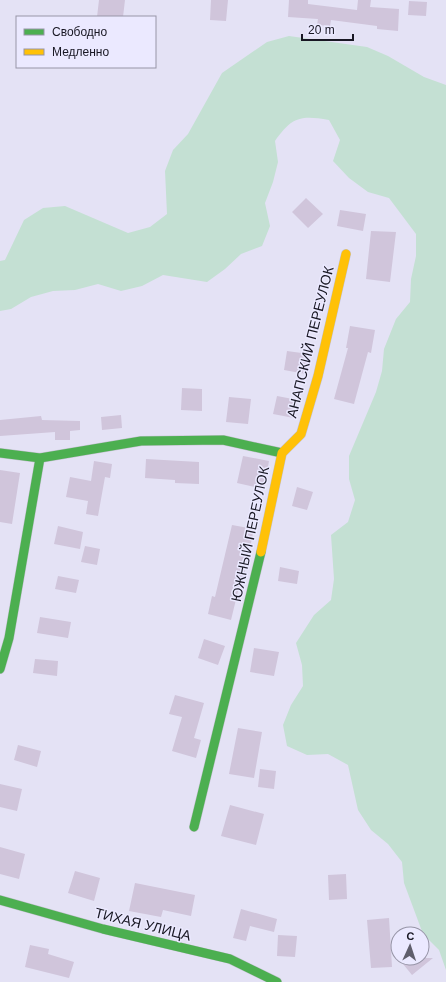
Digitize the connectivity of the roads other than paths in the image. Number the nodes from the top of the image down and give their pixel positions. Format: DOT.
graph roads {
  1 [pos="346,254"];
  2 [pos="0,453"];
  3 [pos="282,453"];
  4 [pos="40,458"];
  5 [pos="0,669"];
  6 [pos="194,827"];
  7 [pos="0,900"];
  8 [pos="277,982"];
  1 -- 3 [label="street, АНАПСКИЙ ПЕРЕУЛОК"];
  2 -- 4 [label="street, ЮЖНЫЙ ПЕРЕУЛОК"];
  3 -- 4 [label="street, ЮЖНЫЙ ПЕРЕУЛОК"];
  3 -- 6 [label="street, ЮЖНЫЙ ПЕРЕУЛОК"];
  4 -- 5 [label="street"];
  7 -- 8 [label="street, ТИХАЯ УЛИЦА"];
}
